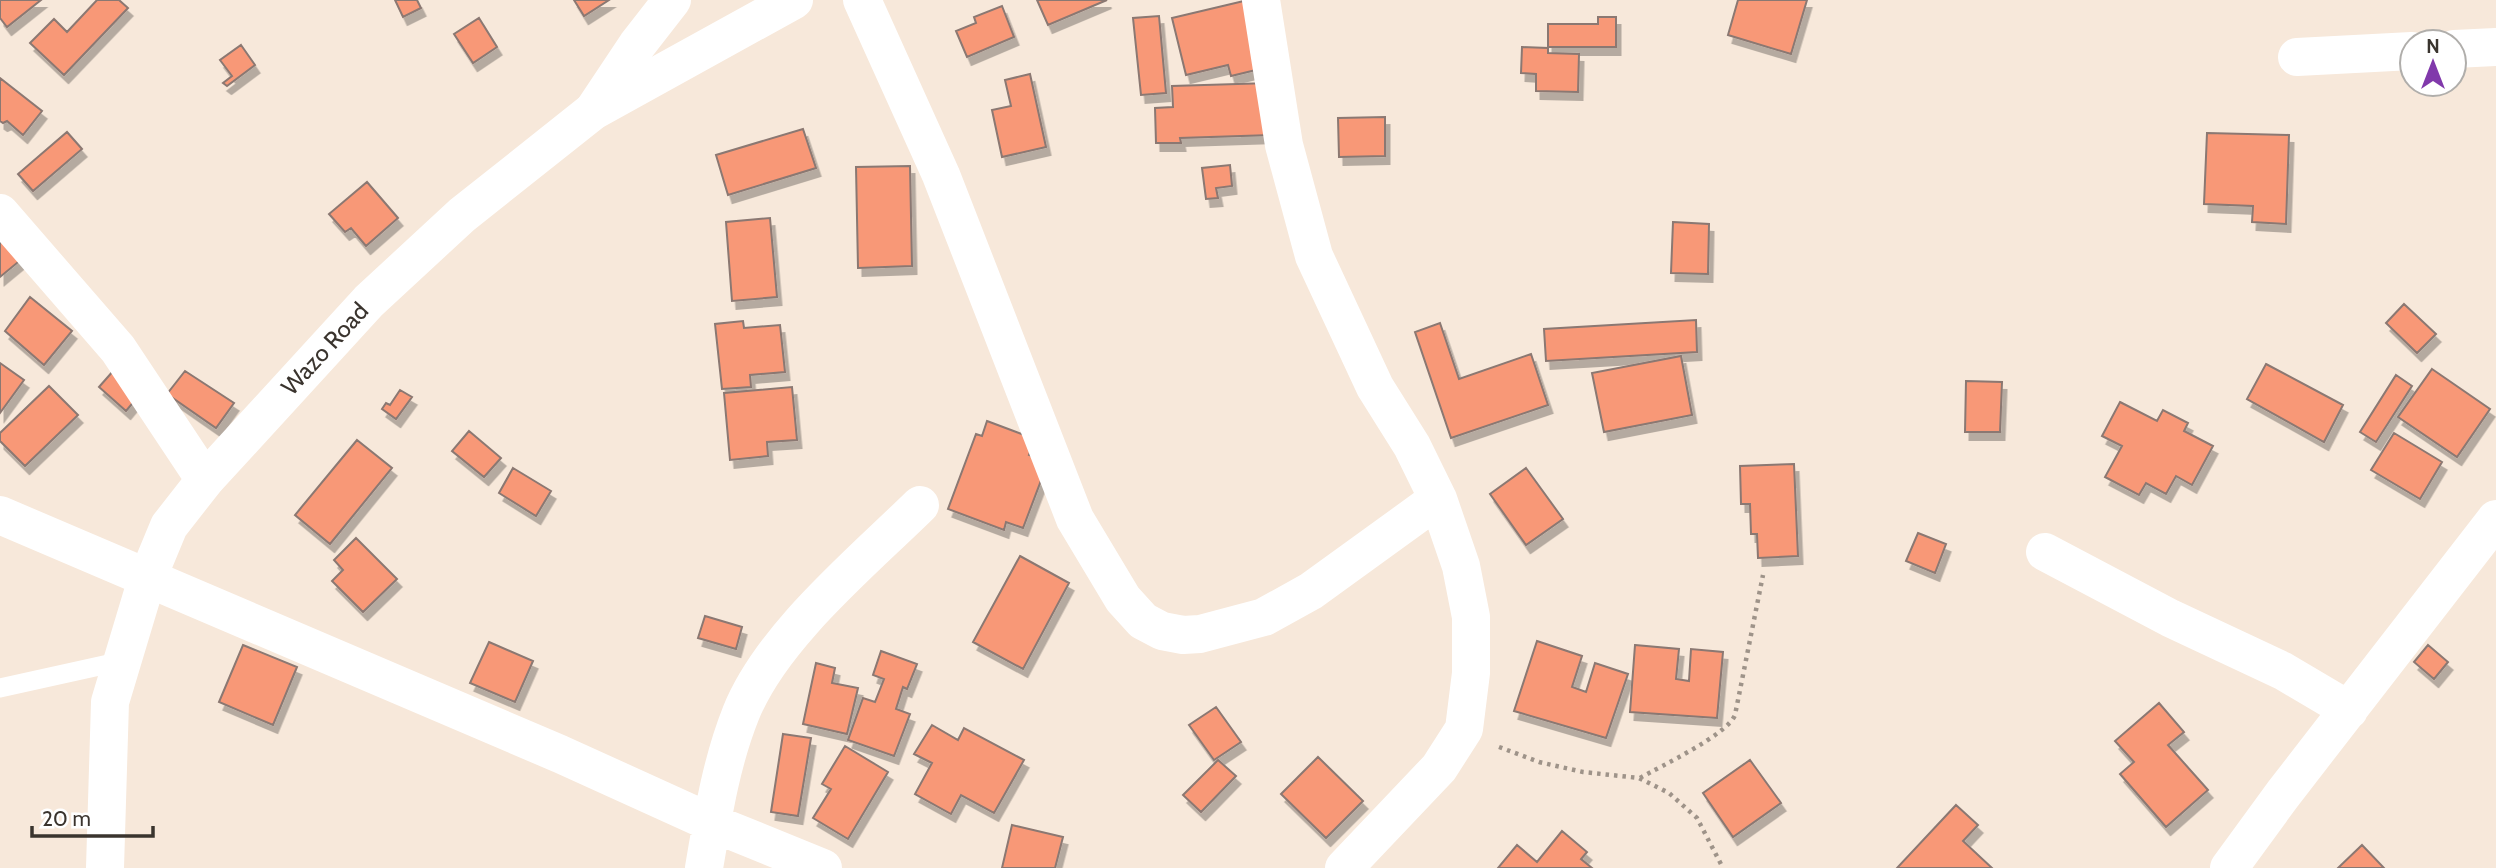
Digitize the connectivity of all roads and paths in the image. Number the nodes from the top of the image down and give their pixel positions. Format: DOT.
graph roads {
  1 [pos="672,0"];
  2 [pos="794,0"];
  3 [pos="862,0"];
  4 [pos="1261,0"];
  5 [pos="2496,47"];
  6 [pos="2468,48"];
  7 [pos="2398,52"];
  8 [pos="2297,57"];
  9 [pos="593,111"];
  10 [pos="0,213"];
  11 [pos="205,480"];
  12 [pos="1438,499"];
  13 [pos="920,505"];
  14 [pos="0,515"];
  15 [pos="2496,519"];
  16 [pos="2045,552"];
  17 [pos="1763,575"];
  18 [pos="147,579"];
  19 [pos="122,661"];
  20 [pos="0,688"];
  21 [pos="2350,710"];
  22 [pos="1464,729"];
  23 [pos="1639,778"];
  24 [pos="712,823"];
  25 [pos="105,868"];
  26 [pos="704,868"];
  27 [pos="823,868"];
  28 [pos="1344,868"];
  29 [pos="1723,868"];
  30 [pos="2229,868"];
  1 -- 9 [label="street"];
  2 -- 9 [label="street, Wazo Road"];
  3 -- 12 [label="street"];
  4 -- 12 [label="street"];
  5 -- 6 [label="street"];
  7 -- 8 [label="street"];
  9 -- 11 [label="street, Wazo Road"];
  10 -- 11 [label="street"];
  11 -- 18 [label="street, Wazo Road"];
  12 -- 22 [label="street"];
  13 -- 24 [label="street"];
  14 -- 18 [label="street"];
  15 -- 21 [label="street"];
  16 -- 21 [label="street"];
  17 -- 23 [label="path"];
  18 -- 19 [label="street, Wazo Road"];
  18 -- 24 [label="street"];
  19 -- 20 [label="lane"];
  19 -- 25 [label="street, Wazo Road"];
  21 -- 30 [label="street"];
  22 -- 23 [label="path"];
  22 -- 28 [label="street"];
  23 -- 29 [label="path"];
  24 -- 26 [label="street"];
  24 -- 27 [label="street"];
}
